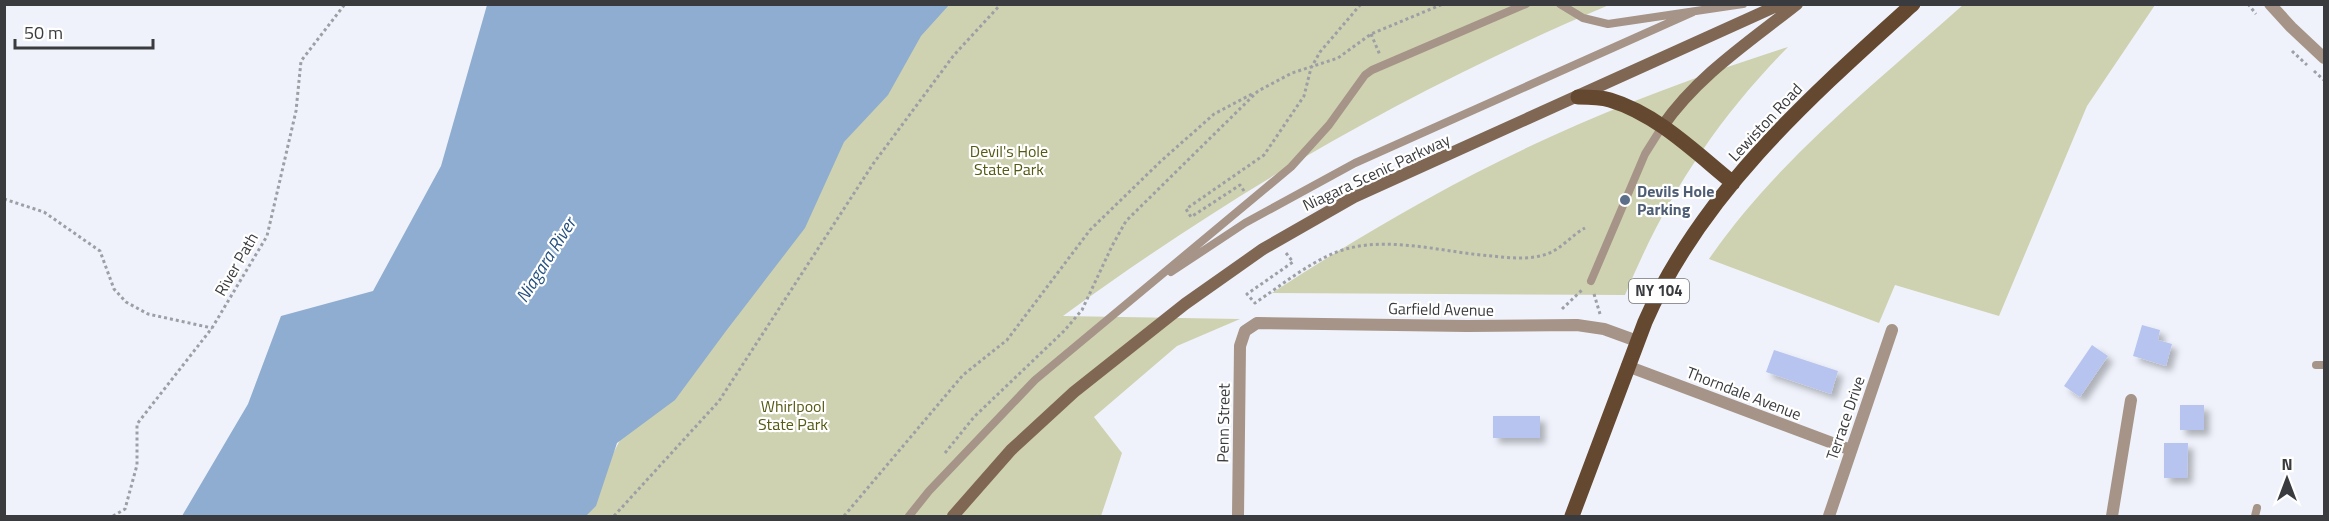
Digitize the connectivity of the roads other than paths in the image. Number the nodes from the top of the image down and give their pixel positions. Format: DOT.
graph roads {
  1 [pos="1526,4"];
  2 [pos="1560,4"];
  3 [pos="1743,4"];
  4 [pos="1781,4"];
  5 [pos="1797,4"];
  6 [pos="1913,4"];
  7 [pos="2270,4"];
  8 [pos="1693,12"];
  9 [pos="2325,58"];
  10 [pos="1578,98"];
  11 [pos="1662,127"];
  12 [pos="1733,183"];
  13 [pos="1591,281"];
  14 [pos="1131,298"];
  15 [pos="1892,330"];
  16 [pos="1245,332"];
  17 [pos="1637,341"];
  18 [pos="1627,366"];
  19 [pos="2131,400"];
  20 [pos="1851,450"];
  21 [pos="909,516"];
  22 [pos="953,516"];
  23 [pos="1238,516"];
  24 [pos="1572,516"];
  25 [pos="1829,516"];
  26 [pos="2112,516"];
  1 -- 14 [label="lane"];
  2 -- 8 [label="lane"];
  3 -- 8 [label="lane"];
  4 -- 10 [label="main road, Niagara Scenic Parkway"];
  5 -- 11 [label="main road"];
  6 -- 12 [label="main road, Lewiston Road / NY 104"];
  7 -- 9 [label="street"];
  8 -- 14 [label="lane"];
  10 -- 11 [label="main road"];
  10 -- 22 [label="main road, Niagara Scenic Parkway"];
  11 -- 12 [label="main road"];
  11 -- 13 [label="lane"];
  12 -- 17 [label="main road, Lewiston Road / NY 104"];
  14 -- 21 [label="lane"];
  15 -- 20 [label="street, Terrace Drive"];
  16 -- 17 [label="street, Garfield Avenue"];
  16 -- 23 [label="street, Penn Street"];
  17 -- 18 [label="main road, Lewiston Road / NY 104"];
  18 -- 20 [label="street, Thorndale Avenue"];
  18 -- 24 [label="main road, Lewiston Road / NY 104"];
  19 -- 26 [label="street"];
  20 -- 25 [label="street, Terrace Drive"];
}
